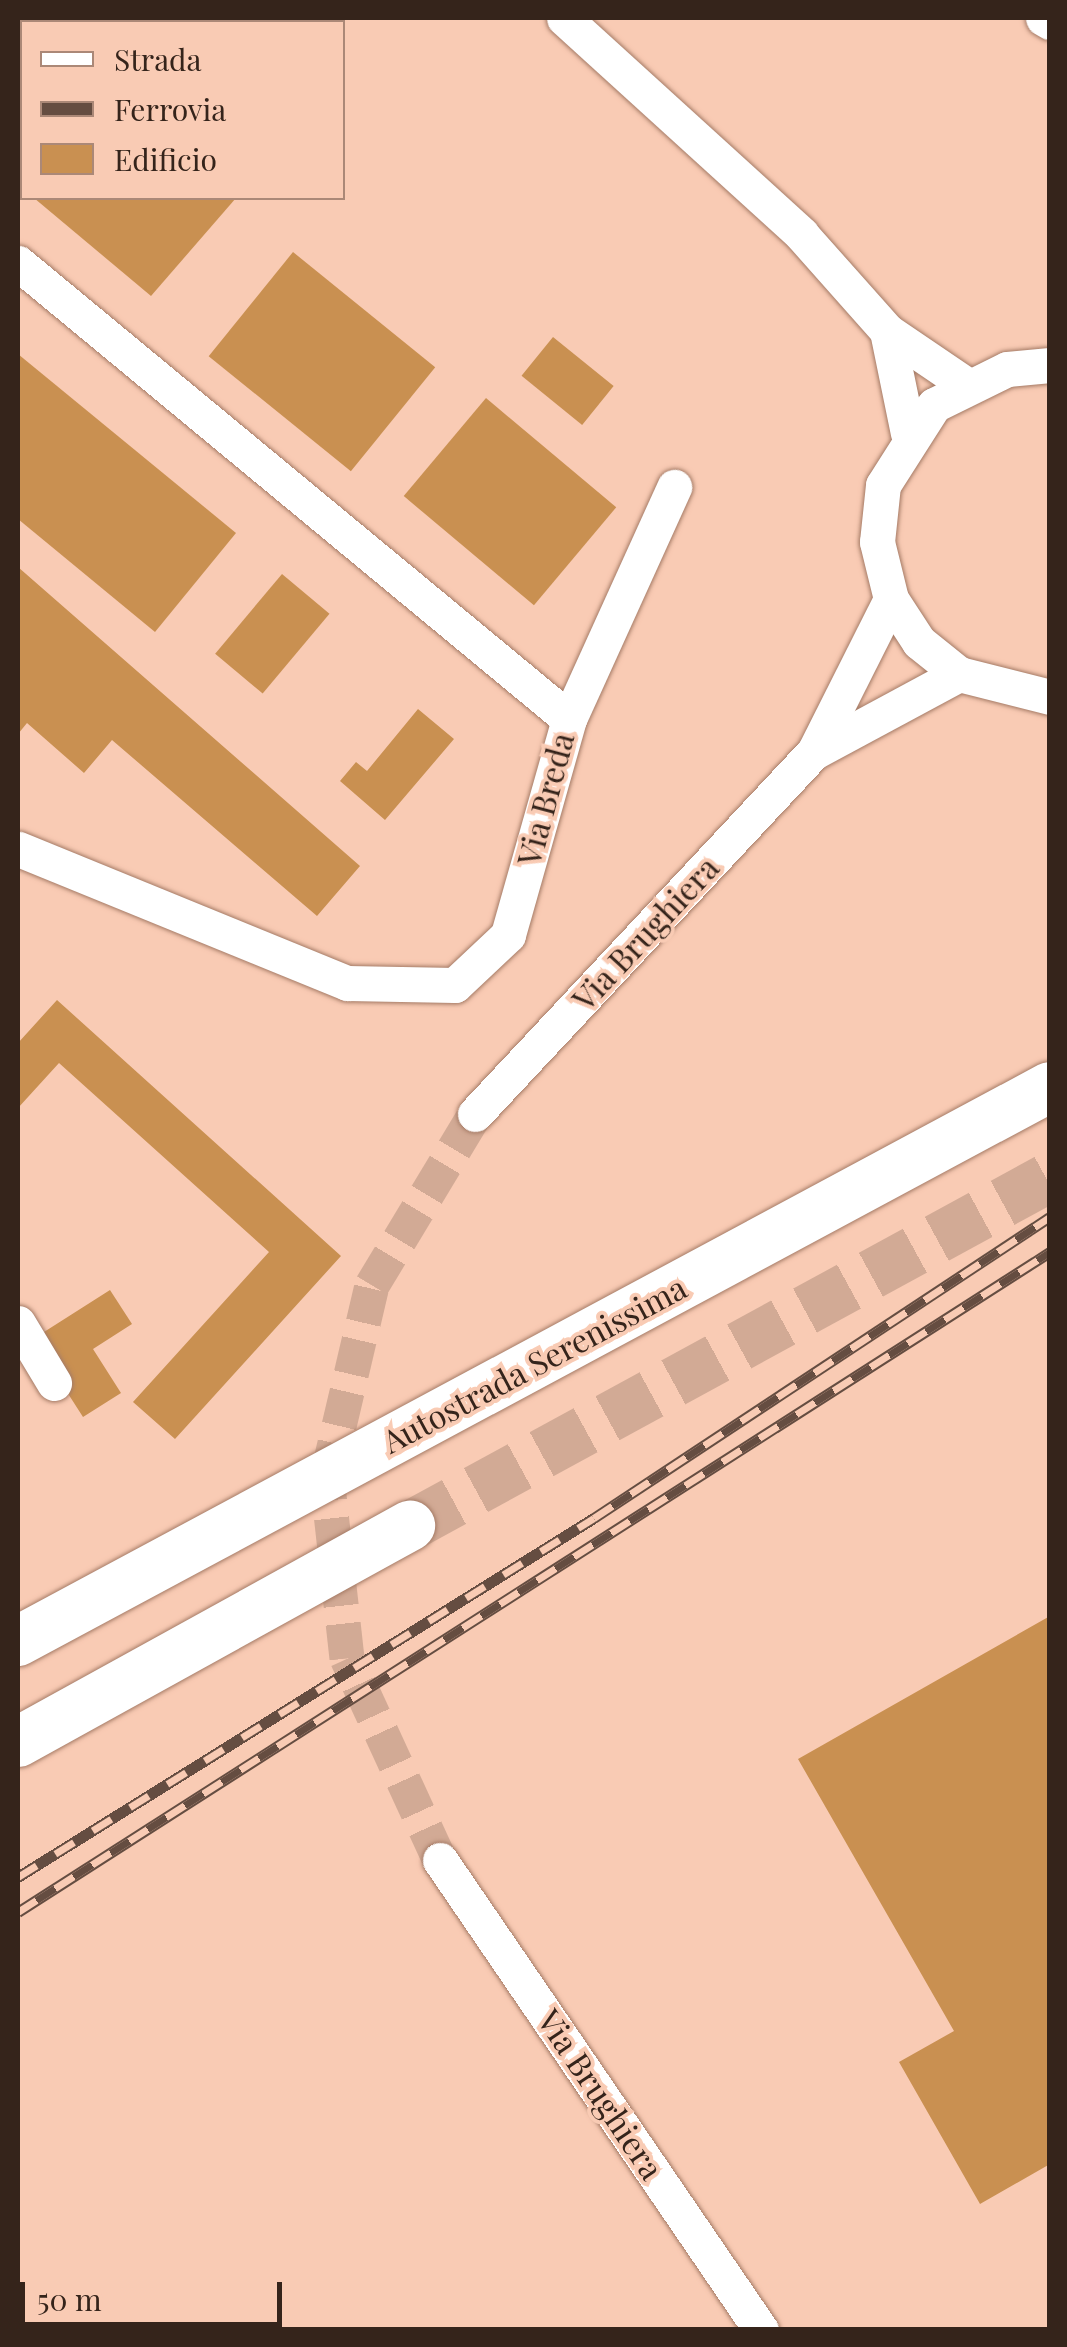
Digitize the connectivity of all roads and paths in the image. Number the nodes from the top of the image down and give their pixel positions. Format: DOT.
graph roads {
  1 [pos="564,18"];
  2 [pos="1043,18"];
  3 [pos="1050,22"];
  4 [pos="18,263"];
  5 [pos="888,331"];
  6 [pos="1050,365"];
  7 [pos="966,384"];
  8 [pos="908,433"];
  9 [pos="674,488"];
  10 [pos="891,598"];
  11 [pos="959,674"];
  12 [pos="1050,697"];
  13 [pos="569,719"];
  14 [pos="814,752"];
  15 [pos="18,849"];
  16 [pos="1050,1087"];
  17 [pos="476,1114"];
  18 [pos="18,1322"];
  19 [pos="54,1383"];
  20 [pos="410,1526"];
  21 [pos="18,1641"];
  22 [pos="18,1742"];
  23 [pos="440,1860"];
  24 [pos="760,2330"];
  1 -- 5 [label="street"];
  2 -- 3 [label="street"];
  4 -- 13 [label="street, Via Breda"];
  5 -- 7 [label="street"];
  5 -- 8 [label="street"];
  6 -- 7 [label="street"];
  7 -- 8 [label="street"];
  8 -- 10 [label="street"];
  9 -- 13 [label="street"];
  10 -- 11 [label="street"];
  10 -- 14 [label="street, Via Brughiera"];
  11 -- 12 [label="street"];
  11 -- 14 [label="street, Via Brughiera"];
  13 -- 15 [label="street, Via Breda"];
  14 -- 17 [label="street, Via Brughiera"];
  16 -- 21 [label="highway, Autostrada Serenissima"];
  18 -- 19 [label="street"];
  20 -- 22 [label="highway"];
  23 -- 24 [label="street, Via Brughiera"];
}
